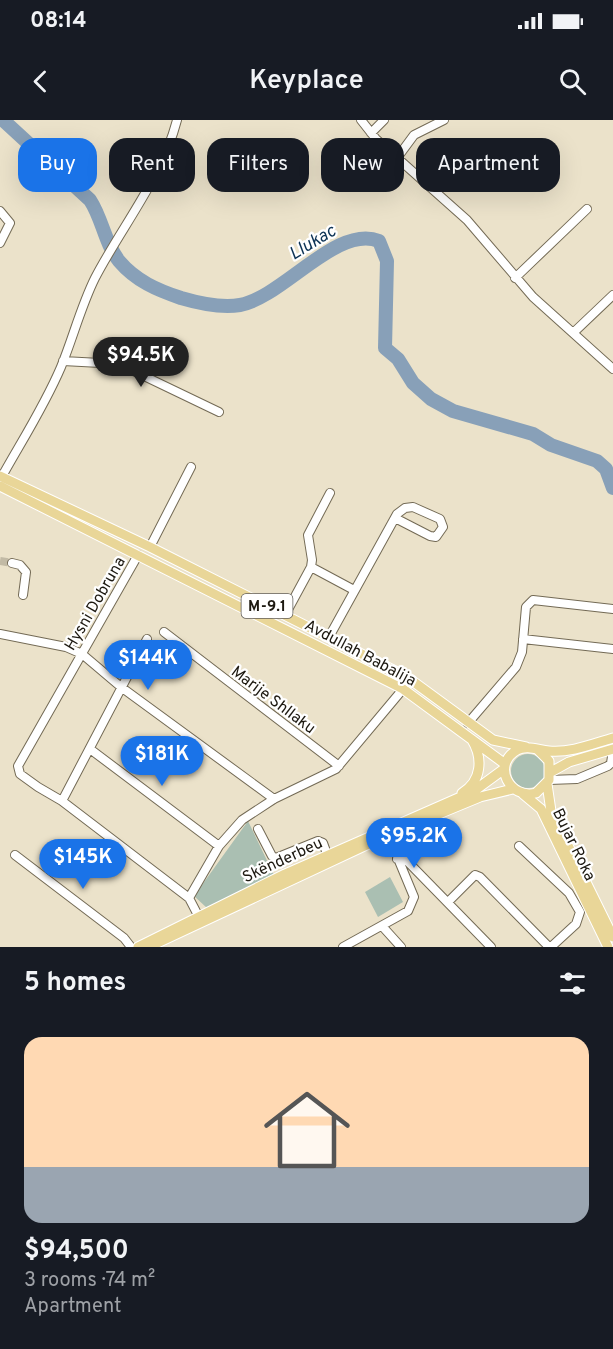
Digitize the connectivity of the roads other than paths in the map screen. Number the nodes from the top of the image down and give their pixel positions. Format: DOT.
graph roads {
  1 [pos="177,120"];
  2 [pos="361,120"];
  3 [pos="384,120"];
  4 [pos="444,120"];
  5 [pos="371,133"];
  6 [pos="376,138"];
  7 [pos="404,149"];
  8 [pos="404,164"];
  9 [pos="587,209"];
  10 [pos="0,211"];
  11 [pos="0,243"];
  12 [pos="515,278"];
  13 [pos="613,295"];
  14 [pos="573,333"];
  15 [pos="63,361"];
  16 [pos="613,369"];
  17 [pos="219,412"];
  18 [pos="191,467"];
  19 [pos="0,479"];
  20 [pos="330,493"];
  21 [pos="395,518"];
  22 [pos="150,547"];
  23 [pos="138,555"];
  24 [pos="12,563"];
  25 [pos="311,567"];
  26 [pos="354,590"];
  27 [pos="23,595"];
  28 [pos="613,609"];
  29 [pos="285,615"];
  30 [pos="164,632"];
  31 [pos="0,634"];
  32 [pos="329,637"];
  33 [pos="147,639"];
  34 [pos="523,639"];
  35 [pos="613,649"];
  36 [pos="82,654"];
  37 [pos="121,687"];
  38 [pos="403,690"];
  39 [pos="468,723"];
  40 [pos="469,735"];
  41 [pos="613,738"];
  42 [pos="526,747"];
  43 [pos="90,748"];
  44 [pos="537,749"];
  45 [pos="613,750"];
  46 [pos="339,766"];
  47 [pos="505,766"];
  48 [pos="549,779"];
  49 [pos="513,789"];
  50 [pos="523,794"];
  51 [pos="274,799"];
  52 [pos="62,801"];
  53 [pos="438,806"];
  54 [pos="258,829"];
  55 [pos="387,832"];
  56 [pos="219,846"];
  57 [pos="519,846"];
  58 [pos="327,854"];
  59 [pos="15,855"];
  60 [pos="397,859"];
  61 [pos="189,898"];
  62 [pos="448,902"];
  63 [pos="200,919"];
  64 [pos="382,926"];
  65 [pos="613,937"];
  66 [pos="162,944"];
  67 [pos="130,947"];
  68 [pos="138,947"];
  69 [pos="149,947"];
  70 [pos="343,947"];
  71 [pos="401,947"];
  72 [pos="491,947"];
  73 [pos="550,947"];
  74 [pos="608,947"];
  1 -- 15 [label="street"];
  2 -- 5 [label="street"];
  3 -- 5 [label="street"];
  4 -- 7 [label="street"];
  5 -- 6 [label="street"];
  8 -- 12 [label="street"];
  9 -- 12 [label="street"];
  10 -- 11 [label="street"];
  12 -- 14 [label="street"];
  13 -- 14 [label="street"];
  14 -- 16 [label="street"];
  15 -- 17 [label="street"];
  15 -- 19 [label="street"];
  18 -- 22 [label="street"];
  19 -- 22 [label="main road, Avdullah Babalija / M-9.1"];
  19 -- 23 [label="main road, Avdullah Babalija / M-9.1"];
  20 -- 25 [label="street"];
  21 -- 21 [label="street"];
  21 -- 26 [label="street, Avdullah Babalija"];
  22 -- 29 [label="main road, Avdullah Babalija / M-9.1"];
  23 -- 36 [label="street, Hysni Dobruna"];
  23 -- 38 [label="main road, Avdullah Babalija / M-9.1"];
  24 -- 27 [label="street"];
  25 -- 26 [label="street"];
  25 -- 29 [label="street"];
  26 -- 32 [label="street, Avdullah Babalija"];
  28 -- 34 [label="street"];
  29 -- 32 [label="main road, Avdullah Babalija / M-9.1"];
  30 -- 46 [label="street, Marije Shllaku"];
  31 -- 36 [label="street"];
  32 -- 39 [label="main road, Avdullah Babalija / M-9.1"];
  33 -- 37 [label="street"];
  34 -- 35 [label="street"];
  34 -- 39 [label="street"];
  36 -- 37 [label="street"];
  36 -- 52 [label="street, Hysni Dobruna"];
  37 -- 43 [label="street"];
  37 -- 51 [label="street"];
  38 -- 40 [label="main road, Avdullah Babalija / M-9.1"];
  38 -- 46 [label="street"];
  39 -- 42 [label="main road, Avdullah Babalija / M-9.1"];
  40 -- 47 [label="main road, Avdullah Babalija / M-9.1"];
  40 -- 53 [label="main road"];
  41 -- 44 [label="main road"];
  42 -- 44 [label="main road, M-9.1"];
  42 -- 47 [label="main road"];
  43 -- 52 [label="street"];
  43 -- 56 [label="street"];
  44 -- 48 [label="main road"];
  45 -- 48 [label="main road"];
  45 -- 48 [label="street"];
  46 -- 51 [label="street"];
  47 -- 49 [label="main road, M-9.1"];
  47 -- 53 [label="main road, Skënderbeu"];
  48 -- 50 [label="main road"];
  48 -- 65 [label="main road, Bujar Roka"];
  49 -- 50 [label="main road"];
  49 -- 55 [label="main road, Skënderbeu"];
  50 -- 74 [label="main road, Bujar Roka"];
  51 -- 56 [label="street"];
  52 -- 61 [label="street, Hysni Dobruna"];
  53 -- 55 [label="main road, Skënderbeu"];
  54 -- 58 [label="street"];
  55 -- 58 [label="main road, Skënderbeu"];
  55 -- 60 [label="street"];
  55 -- 63 [label="main road, Skënderbeu"];
  56 -- 61 [label="street"];
  57 -- 73 [label="street"];
  58 -- 63 [label="main road, Skënderbeu"];
  59 -- 67 [label="street"];
  60 -- 62 [label="street"];
  60 -- 64 [label="street"];
  61 -- 63 [label="street, Hysni Dobruna"];
  62 -- 72 [label="street"];
  62 -- 73 [label="street"];
  63 -- 66 [label="main road, Skënderbeu"];
  63 -- 68 [label="main road, Skënderbeu"];
  64 -- 70 [label="street"];
  64 -- 71 [label="street"];
  66 -- 69 [label="main road, Skënderbeu"];
}
